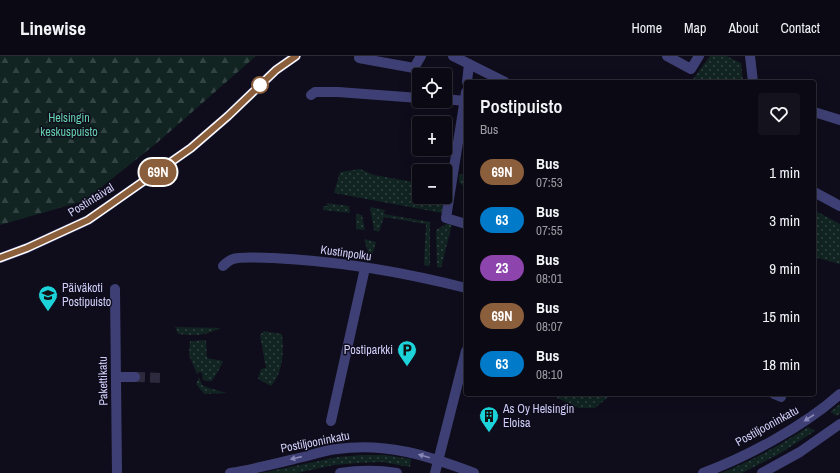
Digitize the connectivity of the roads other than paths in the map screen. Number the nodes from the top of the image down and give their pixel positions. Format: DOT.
graph roads {
  1 [pos="284,56"];
  2 [pos="296,56"];
  3 [pos="421,56"];
  4 [pos="453,56"];
  5 [pos="667,56"];
  6 [pos="699,56"];
  7 [pos="750,56"];
  8 [pos="359,58"];
  9 [pos="469,64"];
  10 [pos="276,70"];
  11 [pos="467,80"];
  12 [pos="502,80"];
  13 [pos="753,80"];
  14 [pos="311,95"];
  15 [pos="464,96"];
  16 [pos="412,97"];
  17 [pos="452,98"];
  18 [pos="464,108"];
  19 [pos="816,113"];
  20 [pos="840,120"];
  21 [pos="816,193"];
  22 [pos="840,206"];
  23 [pos="464,223"];
  24 [pos="0,258"];
  25 [pos="223,266"];
  26 [pos="365,268"];
  27 [pos="464,287"];
  28 [pos="115,289"];
  29 [pos="464,359"];
  30 [pos="117,377"];
  31 [pos="135,377"];
  32 [pos="840,394"];
  33 [pos="331,421"];
  34 [pos="838,429"];
  35 [pos="439,460"];
  36 [pos="117,473"];
  37 [pos="230,473"];
  38 [pos="340,473"];
  39 [pos="397,473"];
  40 [pos="435,473"];
  41 [pos="474,473"];
  42 [pos="703,473"];
  43 [pos="762,473"];
  1 -- 10 [label="street, Postintaival"];
  2 -- 10 [label="street, Postintaival"];
  3 -- 8 [label="street"];
  4 -- 9 [label="street"];
  5 -- 6 [label="street"];
  7 -- 13 [label="street"];
  9 -- 11 [label="street"];
  9 -- 12 [label="street"];
  10 -- 24 [label="street, Postintaival"];
  14 -- 16 [label="street"];
  15 -- 17 [label="street"];
  18 -- 23 [label="street"];
  19 -- 20 [label="street"];
  21 -- 22 [label="street"];
  25 -- 26 [label="street, Kustinpolku"];
  26 -- 27 [label="street, Kustinpolku"];
  26 -- 33 [label="street"];
  28 -- 30 [label="street, Pakettikatu"];
  29 -- 35 [label="street"];
  30 -- 31 [label="street"];
  30 -- 36 [label="street, Pakettikatu"];
  32 -- 42 [label="street, Postiljooninkatu, one-way"];
  34 -- 43 [label="street"];
  35 -- 37 [label="street, Postiljooninkatu, one-way"];
  35 -- 40 [label="street"];
  35 -- 41 [label="street, Postiljooninkatu"];
  38 -- 39 [label="street"];
}
